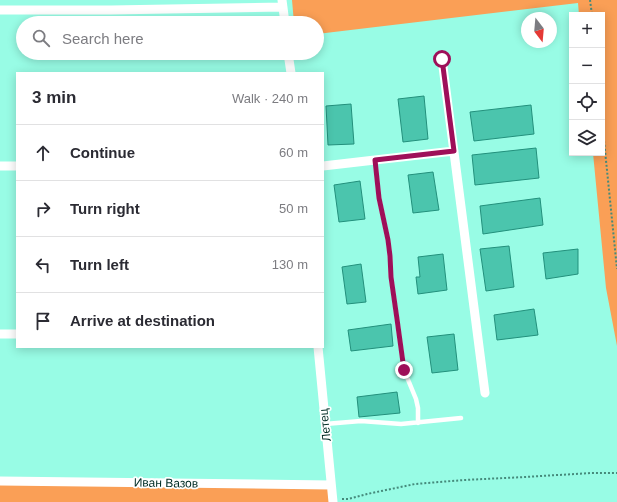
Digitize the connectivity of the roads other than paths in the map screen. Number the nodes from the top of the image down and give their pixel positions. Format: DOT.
graph roads {
  1 [pos="112,0"];
  2 [pos="283,4"];
  3 [pos="0,10"];
  4 [pos="111,10"];
  5 [pos="284,16"];
  6 [pos="442,59"];
  7 [pos="289,60"];
  8 [pos="291,72"];
  9 [pos="454,151"];
  10 [pos="375,160"];
  11 [pos="0,166"];
  12 [pos="16,166"];
  13 [pos="324,166"];
  14 [pos="0,334"];
  15 [pos="16,334"];
  16 [pos="318,348"];
  17 [pos="485,393"];
  18 [pos="461,418"];
  19 [pos="418,423"];
  20 [pos="325,424"];
  21 [pos="0,481"];
  22 [pos="331,485"];
  23 [pos="334,501"];
  1 -- 4 [label="street"];
  2 -- 4 [label="street"];
  2 -- 5 [label="street"];
  3 -- 4 [label="street"];
  6 -- 9 [label="street"];
  7 -- 8 [label="street"];
  9 -- 10 [label="street"];
  9 -- 17 [label="street"];
  10 -- 13 [label="street"];
  10 -- 19 [label="lane"];
  11 -- 12 [label="street"];
  14 -- 15 [label="street"];
  16 -- 20 [label="street, Летец"];
  18 -- 19 [label="lane"];
  19 -- 20 [label="lane"];
  20 -- 22 [label="street, Летец"];
  21 -- 22 [label="street, Иван Вазов"];
  22 -- 23 [label="street, Летец"];
}
